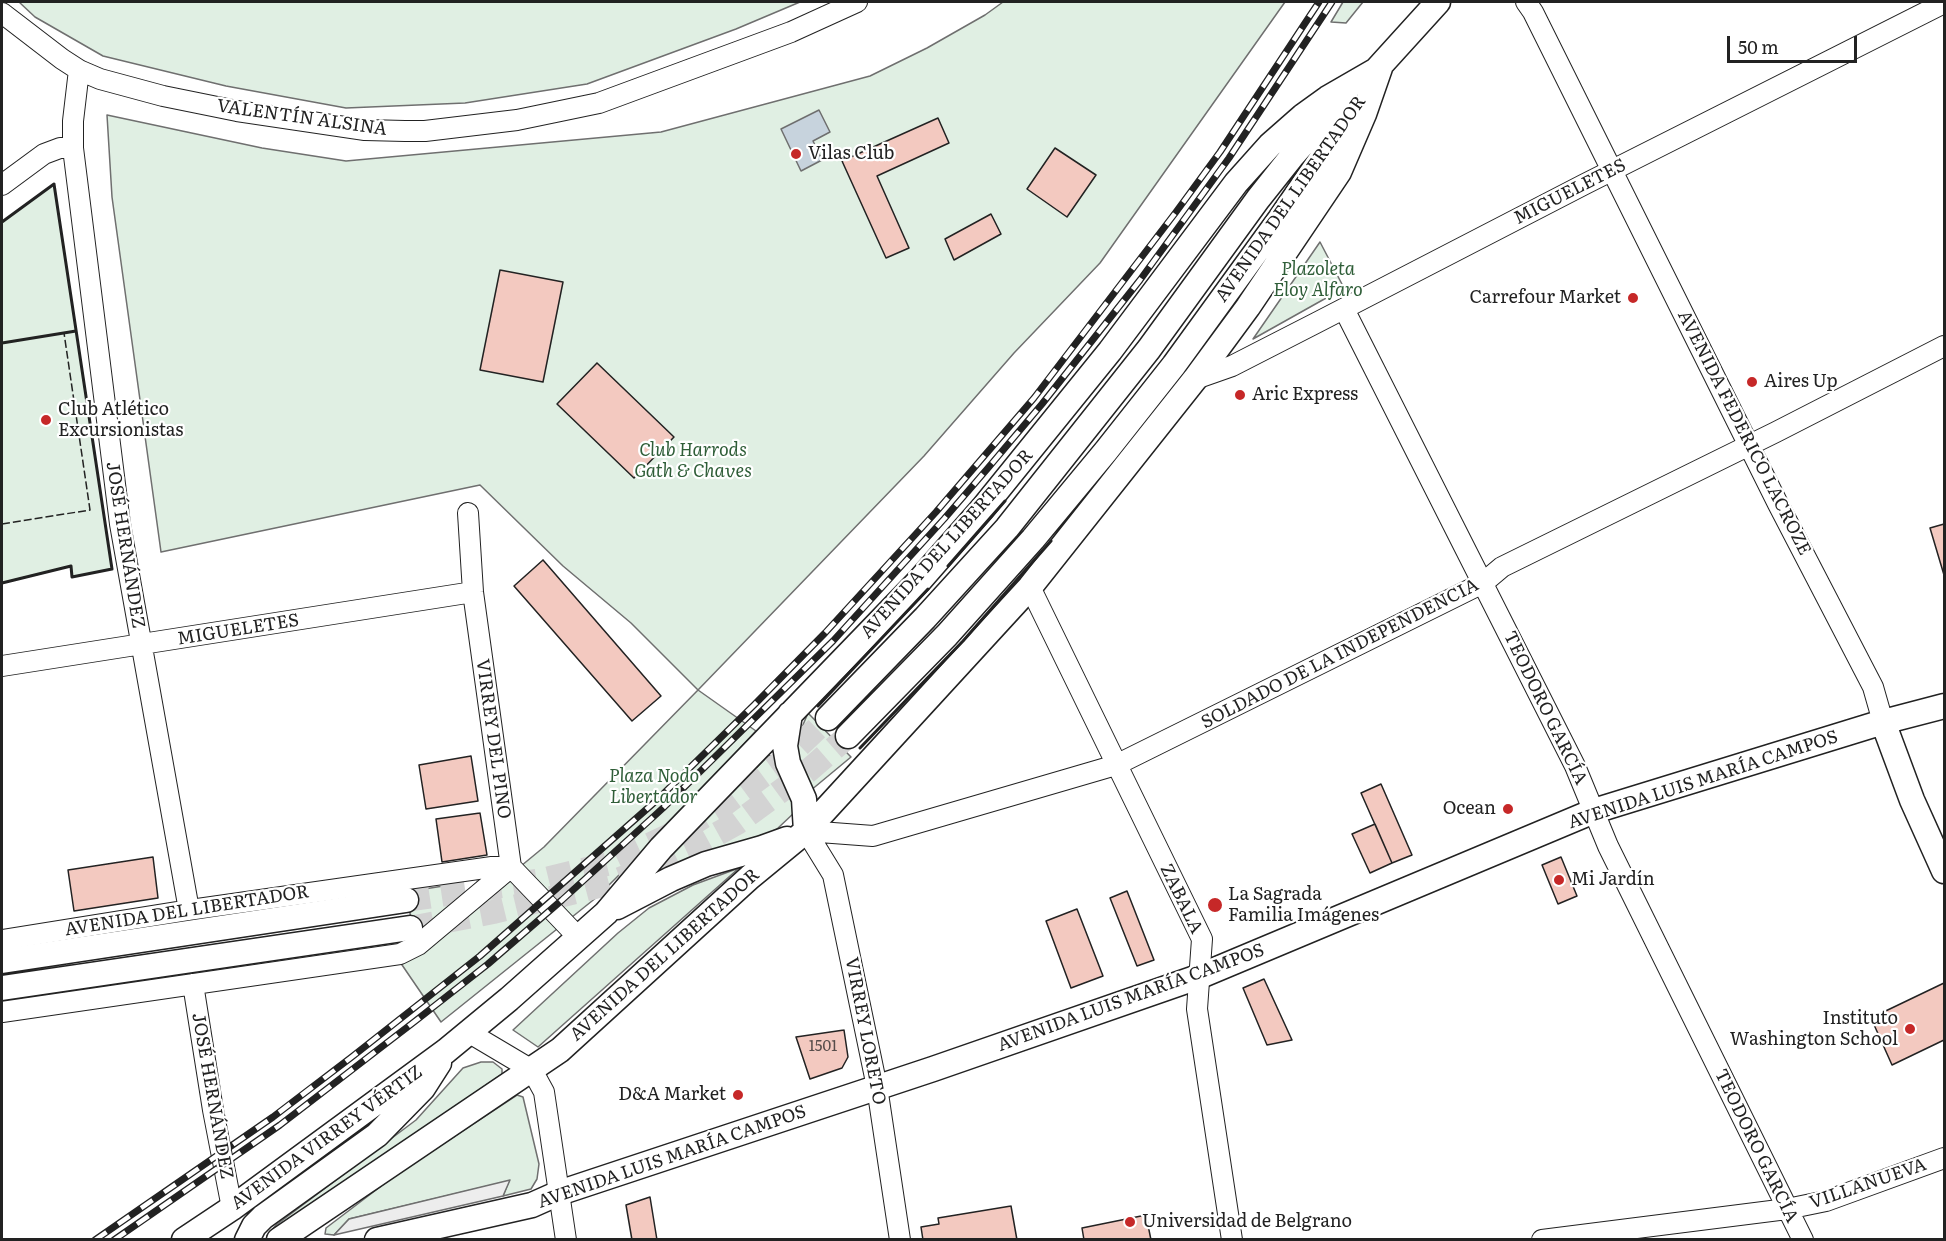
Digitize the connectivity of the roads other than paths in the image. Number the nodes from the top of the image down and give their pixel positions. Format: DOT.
graph roads {
  1 [pos="856,2"];
  2 [pos="1438,2"];
  3 [pos="1526,2"];
  4 [pos="1944,3"];
  5 [pos="2,13"];
  6 [pos="1380,68"];
  7 [pos="79,70"];
  8 [pos="73,148"];
  9 [pos="1613,171"];
  10 [pos="2,185"];
  11 [pos="1344,309"];
  12 [pos="1944,346"];
  13 [pos="1195,379"];
  14 [pos="1749,445"];
  15 [pos="468,513"];
  16 [pos="1483,583"];
  17 [pos="1030,587"];
  18 [pos="473,592"];
  19 [pos="141,645"];
  20 [pos="2,666"];
  21 [pos="1944,706"];
  22 [pos="790,714"];
  23 [pos="828,718"];
  24 [pos="1883,722"];
  25 [pos="848,736"];
  26 [pos="1116,765"];
  27 [pos="1594,812"];
  28 [pos="806,831"];
  29 [pos="511,867"];
  30 [pos="1944,872"];
  31 [pos="449,873"];
  32 [pos="406,900"];
  33 [pos="462,909"];
  34 [pos="189,910"];
  35 [pos="606,913"];
  36 [pos="410,928"];
  37 [pos="578,937"];
  38 [pos="2,940"];
  39 [pos="2,961"];
  40 [pos="1198,978"];
  41 [pos="193,984"];
  42 [pos="2,988"];
  43 [pos="2,1012"];
  44 [pos="468,1032"];
  45 [pos="446,1051"];
  46 [pos="532,1070"];
  47 [pos="877,1087"];
  48 [pos="1944,1158"];
  49 [pos="559,1193"];
  50 [pos="232,1208"];
  51 [pos="1787,1209"];
  52 [pos="184,1239"];
  53 [pos="247,1239"];
  54 [pos="279,1239"];
  55 [pos="377,1239"];
  56 [pos="566,1239"];
  57 [pos="900,1239"];
  58 [pos="1232,1239"];
  59 [pos="1542,1239"];
  60 [pos="1803,1239"];
  1 -- 7 [label="street, VALENTÍN ALSINA"];
  2 -- 6 [label="main road, AVENIDA DEL LIBERTADOR"];
  3 -- 9 [label="street, AVENIDA FEDERICO LACROZE"];
  4 -- 9 [label="street, MIGUELETES"];
  5 -- 7 [label="street, VALENTÍN ALSINA"];
  6 -- 13 [label="main road, AVENIDA DEL LIBERTADOR"];
  6 -- 22 [label="main road, AVENIDA DEL LIBERTADOR"];
  6 -- 23 [label="main road, AVENIDA DEL LIBERTADOR"];
  6 -- 25 [label="main road, AVENIDA DEL LIBERTADOR"];
  7 -- 8 [label="street, JOSÉ HERNÁNDEZ"];
  8 -- 10 [label="street"];
  8 -- 19 [label="street, JOSÉ HERNÁNDEZ"];
  9 -- 11 [label="street, MIGUELETES"];
  9 -- 14 [label="street, AVENIDA FEDERICO LACROZE"];
  11 -- 13 [label="street, MIGUELETES"];
  11 -- 16 [label="street, TEODORO GARCÍA"];
  12 -- 14 [label="street, SOLDADO DE LA INDEPENDENCIA"];
  13 -- 17 [label="main road, AVENIDA DEL LIBERTADOR"];
  14 -- 16 [label="street, SOLDADO DE LA INDEPENDENCIA"];
  14 -- 24 [label="street, AVENIDA FEDERICO LACROZE"];
  15 -- 18 [label="street, VIRREY DEL PINO"];
  16 -- 26 [label="street, SOLDADO DE LA INDEPENDENCIA"];
  16 -- 27 [label="street, TEODORO GARCÍA"];
  17 -- 26 [label="street, ZABALA"];
  17 -- 28 [label="main road, AVENIDA DEL LIBERTADOR"];
  18 -- 19 [label="street, MIGUELETES"];
  18 -- 29 [label="street, VIRREY DEL PINO"];
  19 -- 20 [label="street, MIGUELETES"];
  19 -- 34 [label="street, JOSÉ HERNÁNDEZ"];
  21 -- 24 [label="main road, AVENIDA LUIS MARÍA CAMPOS"];
  22 -- 28 [label="main road"];
  22 -- 35 [label="main road, AVENIDA DEL LIBERTADOR"];
  24 -- 27 [label="main road, AVENIDA LUIS MARÍA CAMPOS"];
  24 -- 30 [label="main road, AVENIDA FEDERICO LACROZE"];
  26 -- 28 [label="street, SOLDADO DE LA INDEPENDENCIA"];
  26 -- 40 [label="street, ZABALA"];
  27 -- 40 [label="main road, AVENIDA LUIS MARÍA CAMPOS"];
  27 -- 51 [label="street, TEODORO GARCÍA"];
  28 -- 35 [label="main road"];
  28 -- 46 [label="main road, AVENIDA DEL LIBERTADOR"];
  28 -- 47 [label="street, VIRREY LORETO"];
  29 -- 31 [label="street, AVENIDA DEL LIBERTADOR"];
  29 -- 33 [label="street"];
  29 -- 37 [label="street"];
  31 -- 33 [label="street"];
  31 -- 34 [label="street, AVENIDA DEL LIBERTADOR"];
  32 -- 39 [label="main road, AVENIDA DEL LIBERTADOR"];
  33 -- 41 [label="street"];
  34 -- 38 [label="street, AVENIDA DEL LIBERTADOR"];
  35 -- 37 [label="main road, AVENIDA DEL LIBERTADOR"];
  36 -- 42 [label="main road"];
  37 -- 44 [label="main road, AVENIDA DEL LIBERTADOR"];
  40 -- 47 [label="main road, AVENIDA LUIS MARÍA CAMPOS"];
  40 -- 58 [label="street, ZABALA"];
  41 -- 43 [label="street"];
  41 -- 50 [label="street, JOSÉ HERNÁNDEZ"];
  44 -- 45 [label="main road, AVENIDA VIRREY VÉRTIZ"];
  44 -- 46 [label="street"];
  45 -- 50 [label="main road, AVENIDA VIRREY VÉRTIZ"];
  45 -- 53 [label="main road"];
  46 -- 49 [label="street"];
  46 -- 54 [label="main road"];
  47 -- 49 [label="main road, AVENIDA LUIS MARÍA CAMPOS"];
  47 -- 57 [label="street, VIRREY LORETO"];
  48 -- 51 [label="street, VILLANUEVA"];
  49 -- 55 [label="main road, AVENIDA LUIS MARÍA CAMPOS"];
  49 -- 56 [label="street"];
  50 -- 52 [label="main road, AVENIDA VIRREY VÉRTIZ"];
  51 -- 59 [label="street, VILLANUEVA"];
  51 -- 60 [label="street, TEODORO GARCÍA"];
}
